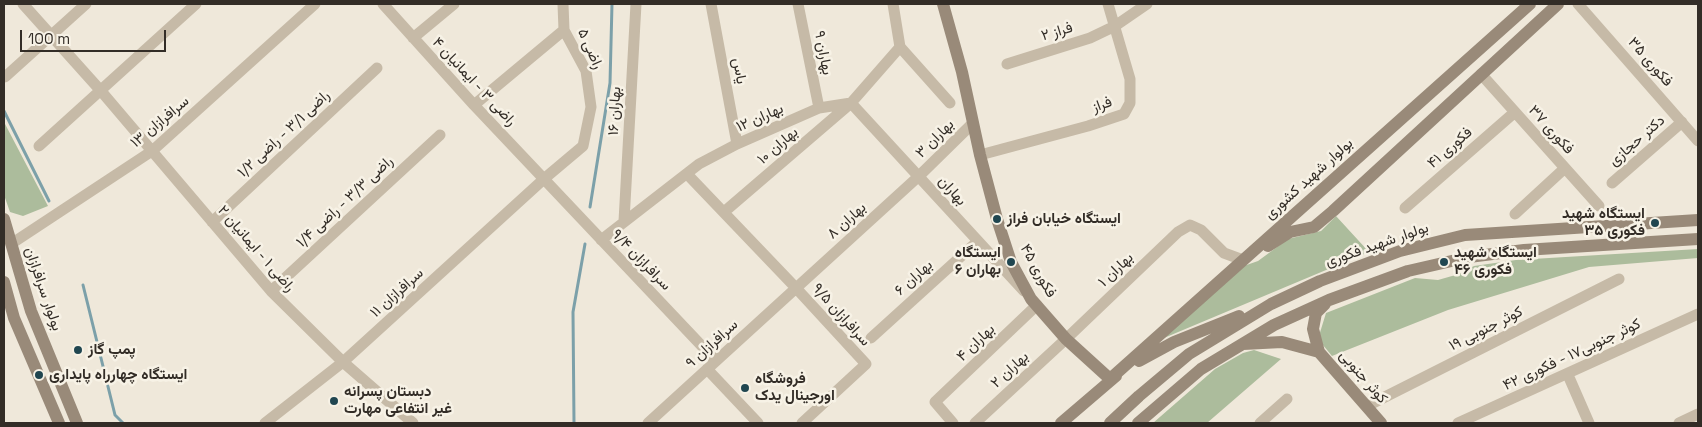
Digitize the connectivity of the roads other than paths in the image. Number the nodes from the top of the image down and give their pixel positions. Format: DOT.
graph roads {
  1 [pos="23,4"];
  2 [pos="86,4"];
  3 [pos="196,4"];
  4 [pos="314,4"];
  5 [pos="383,4"];
  6 [pos="454,4"];
  7 [pos="563,4"];
  8 [pos="636,4"];
  9 [pos="711,4"];
  10 [pos="798,4"];
  11 [pos="893,4"];
  12 [pos="943,4"];
  13 [pos="1108,4"];
  14 [pos="1147,4"];
  15 [pos="1530,4"];
  16 [pos="1558,4"];
  17 [pos="1578,4"];
  18 [pos="1115,26"];
  19 [pos="564,30"];
  20 [pos="51,36"];
  21 [pos="413,38"];
  22 [pos="900,47"];
  23 [pos="1007,64"];
  24 [pos="377,68"];
  25 [pos="1481,74"];
  26 [pos="5,77"];
  27 [pos="101,92"];
  28 [pos="851,103"];
  29 [pos="950,103"];
  30 [pos="474,105"];
  31 [pos="819,108"];
  32 [pos="1515,112"];
  33 [pos="1682,122"];
  34 [pos="973,123"];
  35 [pos="440,135"];
  36 [pos="1698,141"];
  37 [pos="737,144"];
  38 [pos="39,146"];
  39 [pos="152,151"];
  40 [pos="980,155"];
  41 [pos="1566,168"];
  42 [pos="688,174"];
  43 [pos="918,176"];
  44 [pos="545,178"];
  45 [pos="1612,183"];
  46 [pos="1599,206"];
  47 [pos="1405,208"];
  48 [pos="1299,209"];
  49 [pos="724,212"];
  50 [pos="1515,214"];
  51 [pos="4,219"];
  52 [pos="1698,220"];
  53 [pos="624,221"];
  54 [pos="212,222"];
  55 [pos="1314,226"];
  56 [pos="1698,239"];
  57 [pos="601,240"];
  58 [pos="978,241"];
  59 [pos="6,246"];
  60 [pos="1243,260"];
  61 [pos="1619,280"];
  62 [pos="4,282"];
  63 [pos="796,288"];
  64 [pos="271,291"];
  65 [pos="1328,300"];
  66 [pos="1034,302"];
  67 [pos="1271,304"];
  68 [pos="1698,314"];
  69 [pos="871,338"];
  70 [pos="1066,340"];
  71 [pos="1241,344"];
  72 [pos="1319,352"];
  73 [pos="716,361"];
  74 [pos="343,362"];
  75 [pos="707,369"];
  76 [pos="1568,375"];
  77 [pos="1110,379"];
  78 [pos="1287,399"];
  79 [pos="1367,406"];
  80 [pos="1698,414"];
  81 [pos="270,422"];
  82 [pos="59,423"];
  83 [pos="77,423"];
  84 [pos="413,423"];
  85 [pos="648,423"];
  86 [pos="758,423"];
  87 [pos="802,423"];
  88 [pos="954,423"];
  89 [pos="975,423"];
  90 [pos="1061,423"];
  91 [pos="1110,423"];
  92 [pos="1138,423"];
  93 [pos="1260,423"];
  94 [pos="1381,423"];
  95 [pos="1458,423"];
  96 [pos="1589,423"];
  97 [pos="1679,423"];
  1 -- 20 [label="street, راضی ۱ - ایمانیان ۲"];
  2 -- 20 [label="street"];
  3 -- 27 [label="street"];
  4 -- 39 [label="street, سرافرازان ۱۳"];
  5 -- 21 [label="street, راضی ۳ - ایمانیان ۴"];
  6 -- 21 [label="street"];
  7 -- 19 [label="street, راضی ۵"];
  8 -- 53 [label="street, بهاران ۱۶"];
  9 -- 37 [label="street, یاس"];
  10 -- 31 [label="street, بهاران ۹"];
  11 -- 22 [label="street"];
  12 -- 34 [label="main road, فکوری ۴۵"];
  13 -- 18 [label="street, فراز"];
  14 -- 18 [label="street, فراز ۲"];
  15 -- 48 [label="main road, بولوار شهید کشوری"];
  16 -- 25 [label="main road"];
  17 -- 33 [label="street, فکوری ۳۵"];
  18 -- 23 [label="street, فراز ۲"];
  18 -- 40 [label="street, فراز"];
  19 -- 30 [label="street"];
  19 -- 44 [label="street, راضی ۵"];
  20 -- 26 [label="street"];
  20 -- 27 [label="street, راضی ۱ - ایمانیان ۲"];
  21 -- 30 [label="street, راضی ۳ - ایمانیان ۴"];
  22 -- 28 [label="street, بهاران ۱۰"];
  22 -- 29 [label="street"];
  24 -- 54 [label="street, راضی ۳/۱ - راضی ۱/۲"];
  25 -- 32 [label="street, فکوری ۳۷"];
  25 -- 55 [label="main road"];
  27 -- 38 [label="street"];
  27 -- 39 [label="street, راضی ۱ - ایمانیان ۲"];
  28 -- 31 [label="street, بهاران ۱۲"];
  28 -- 43 [label="street, بهاران"];
  28 -- 49 [label="street, بهاران ۱۰"];
  30 -- 44 [label="street, راضی ۳ - ایمانیان ۴"];
  31 -- 37 [label="street, بهاران ۱۲"];
  32 -- 41 [label="street, فکوری ۳۷"];
  32 -- 47 [label="street, فکوری ۴۱"];
  33 -- 36 [label="street, فکوری ۳۵"];
  33 -- 45 [label="street, دکتر حجازی"];
  34 -- 40 [label="main road, فکوری ۴۵"];
  34 -- 43 [label="street, بهاران ۳"];
  35 -- 64 [label="street, راضی ۳/۳ - راضی ۱/۴"];
  37 -- 42 [label="street, بهاران ۱۲"];
  39 -- 54 [label="street, راضی ۱ - ایمانیان ۲"];
  39 -- 59 [label="street, سرافرازان ۱۳"];
  40 -- 66 [label="main road, فکوری ۴۵"];
  41 -- 46 [label="street, فکوری ۳۷"];
  41 -- 50 [label="street"];
  42 -- 49 [label="street"];
  42 -- 53 [label="street, بهاران ۱۲"];
  43 -- 58 [label="street, بهاران"];
  43 -- 63 [label="street, بهاران ۸"];
  44 -- 57 [label="street, سرافرازان ۹/۴"];
  44 -- 74 [label="street, سرافرازان ۱۱"];
  48 -- 55 [label="main road"];
  48 -- 60 [label="main road, بولوار شهید کشوری"];
  49 -- 63 [label="street"];
  51 -- 59 [label="main road, بولوار سرافرازان"];
  52 -- 67 [label="main road, بولوار شهید فکوری"];
  53 -- 57 [label="street, بهاران ۱۲"];
  54 -- 64 [label="street, راضی ۱ - ایمانیان ۲"];
  55 -- 60 [label="main road"];
  56 -- 65 [label="main road"];
  57 -- 73 [label="street, سرافرازان ۹/۴"];
  58 -- 66 [label="street, بهاران"];
  58 -- 69 [label="street, بهاران ۶"];
  59 -- 83 [label="main road, بولوار سرافرازان"];
  60 -- 70 [label="street, بهاران ۱"];
  60 -- 77 [label="main road, بولوار شهید کشوری"];
  61 -- 79 [label="street, کوثر جنوبی ۱۹"];
  62 -- 82 [label="main road"];
  63 -- 73 [label="street, سرافرازان ۹"];
  63 -- 87 [label="street, سرافرازان ۹/۵"];
  64 -- 74 [label="street, راضی ۱ - ایمانیان ۲"];
  65 -- 71 [label="main road"];
  65 -- 72 [label="main road"];
  66 -- 70 [label="main road, فکوری ۴۵"];
  66 -- 88 [label="street, بهاران ۴"];
  67 -- 77 [label="main road"];
  67 -- 91 [label="main road, بولوار شهید فکوری"];
  68 -- 76 [label="street, کوثر جنوبی۱۷ - فکوری ۴۲"];
  70 -- 77 [label="main road, فکوری ۴۵"];
  70 -- 89 [label="street, بهاران ۲"];
  71 -- 72 [label="main road"];
  71 -- 92 [label="main road"];
  72 -- 79 [label="main road, کوثر جنوبی"];
  73 -- 75 [label="street, سرافرازان ۹"];
  74 -- 81 [label="street, سرافرازان ۱۱"];
  74 -- 84 [label="street, راضی ۱ - ایمانیان ۲"];
  75 -- 85 [label="street, سرافرازان ۹"];
  75 -- 86 [label="street"];
  76 -- 95 [label="street, کوثر جنوبی۱۷ - فکوری ۴۲"];
  76 -- 96 [label="street"];
  77 -- 90 [label="main road"];
  78 -- 93 [label="street"];
  79 -- 94 [label="main road, کوثر جنوبی"];
  80 -- 97 [label="street"];
}
